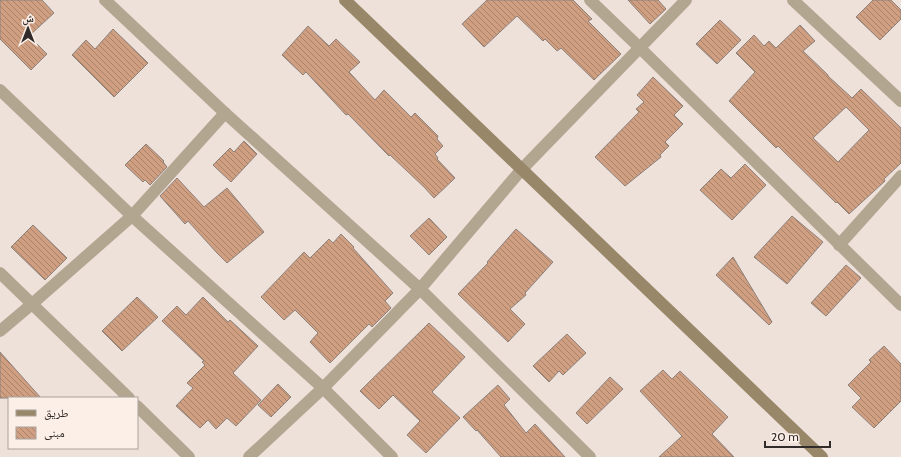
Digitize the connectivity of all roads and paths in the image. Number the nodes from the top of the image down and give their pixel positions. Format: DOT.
graph roads {
  1 [pos="105,0"];
  2 [pos="345,0"];
  3 [pos="590,0"];
  4 [pos="686,0"];
  5 [pos="793,0"];
  6 [pos="640,48"];
  7 [pos="0,90"];
  8 [pos="901,101"];
  9 [pos="225,113"];
  10 [pos="522,169"];
  11 [pos="901,176"];
  12 [pos="132,216"];
  13 [pos="839,245"];
  14 [pos="0,273"];
  15 [pos="420,289"];
  16 [pos="32,304"];
  17 [pos="901,305"];
  18 [pos="0,330"];
  19 [pos="323,388"];
  20 [pos="128,397"];
  21 [pos="138,407"];
  22 [pos="189,457"];
  23 [pos="249,457"];
  24 [pos="392,457"];
  25 [pos="590,457"];
  26 [pos="822,457"];
  1 -- 9 [label="street"];
  2 -- 10 [label="street"];
  3 -- 6 [label="street"];
  4 -- 6 [label="street"];
  5 -- 8 [label="street"];
  6 -- 10 [label="street"];
  6 -- 13 [label="street"];
  7 -- 12 [label="street"];
  9 -- 12 [label="street"];
  9 -- 15 [label="street"];
  10 -- 15 [label="street"];
  10 -- 26 [label="street"];
  11 -- 13 [label="street"];
  12 -- 16 [label="street"];
  12 -- 19 [label="street"];
  13 -- 17 [label="street"];
  14 -- 16 [label="street"];
  15 -- 19 [label="street"];
  15 -- 25 [label="street"];
  16 -- 18 [label="street"];
  16 -- 20 [label="street"];
  19 -- 23 [label="street"];
  19 -- 24 [label="street"];
  21 -- 22 [label="street"];
}
